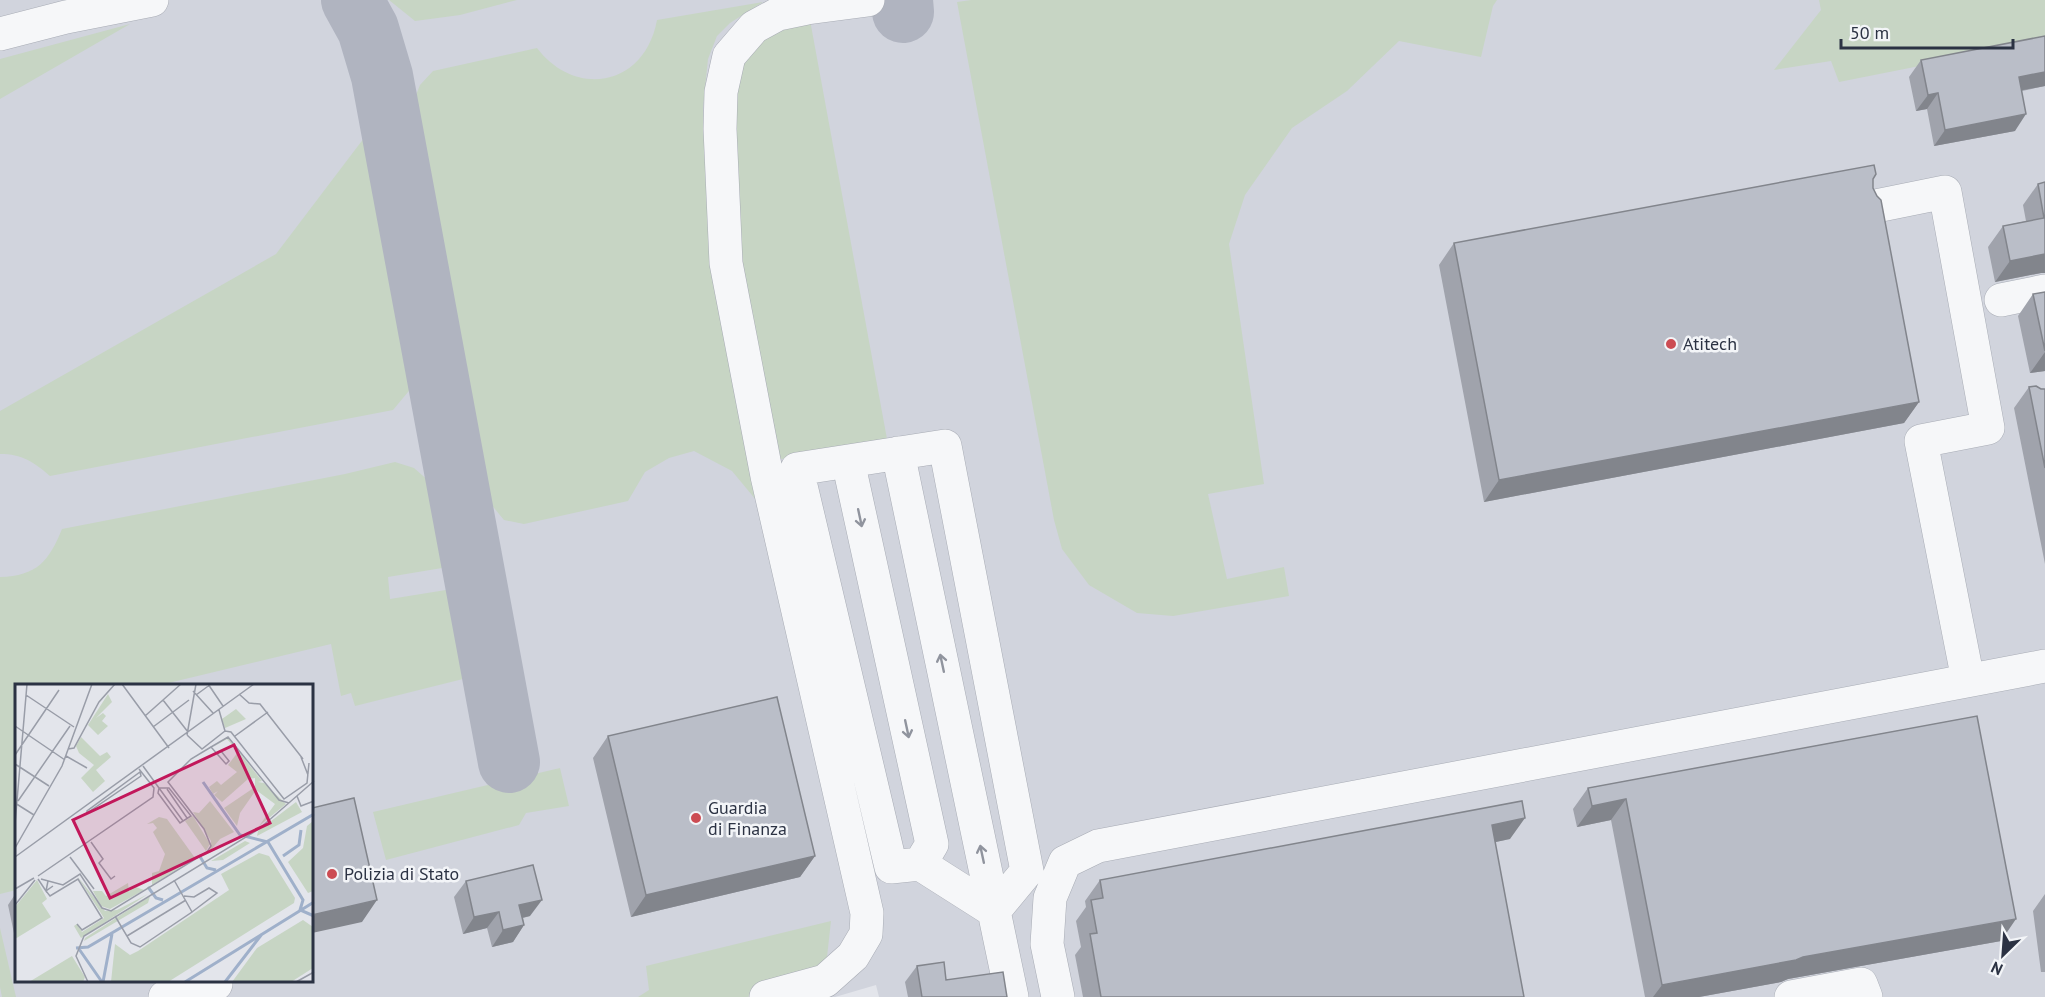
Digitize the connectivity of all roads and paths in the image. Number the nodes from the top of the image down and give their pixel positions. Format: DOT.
graph roads {
  1 [pos="152,0"];
  2 [pos="868,0"];
  3 [pos="0,34"];
  4 [pos="1876,206"];
  5 [pos="2045,291"];
  6 [pos="2001,300"];
  7 [pos="898,453"];
  8 [pos="848,461"];
  9 [pos="2045,666"];
  10 [pos="1968,680"];
  11 [pos="920,864"];
  12 [pos="994,911"];
  13 [pos="160,982"];
  14 [pos="216,987"];
  15 [pos="164,997"];
  16 [pos="766,997"];
  17 [pos="1012,997"];
  18 [pos="1058,997"];
  19 [pos="1791,997"];
  20 [pos="1866,997"];
  1 -- 3 [label="lane"];
  2 -- 16 [label="lane"];
  4 -- 10 [label="lane"];
  5 -- 6 [label="lane"];
  7 -- 8 [label="lane"];
  12 -- 7 [label="lane, one-way"];
  7 -- 12 [label="lane"];
  8 -- 11 [label="lane, one-way"];
  8 -- 11 [label="lane"];
  9 -- 10 [label="lane"];
  10 -- 18 [label="lane"];
  11 -- 12 [label="lane"];
  12 -- 17 [label="lane"];
  13 -- 15 [label="lane"];
  14 -- 15 [label="lane"];
  19 -- 20 [label="lane"];
}
